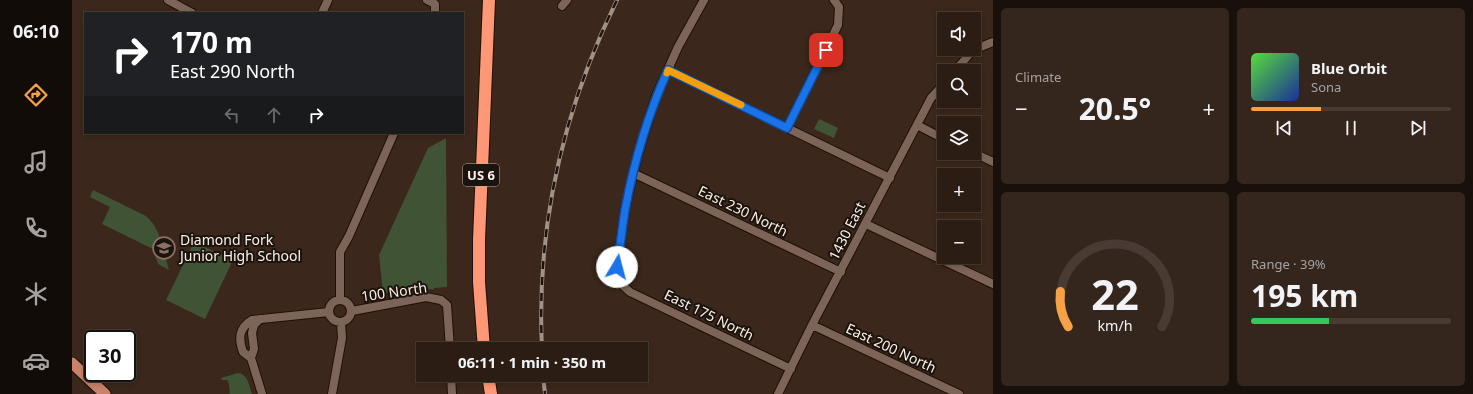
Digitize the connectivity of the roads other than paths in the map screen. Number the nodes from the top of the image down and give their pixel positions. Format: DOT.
graph roads {
  1 [pos="168,0"];
  2 [pos="328,0"];
  3 [pos="427,0"];
  4 [pos="489,0"];
  5 [pos="704,0"];
  6 [pos="836,3"];
  7 [pos="190,12"];
  8 [pos="322,12"];
  9 [pos="435,12"];
  10 [pos="993,42"];
  11 [pos="962,64"];
  12 [pos="668,70"];
  13 [pos="937,92"];
  14 [pos="917,125"];
  15 [pos="787,128"];
  16 [pos="394,134"];
  17 [pos="937,135"];
  18 [pos="981,156"];
  19 [pos="993,162"];
  20 [pos="633,173"];
  21 [pos="890,178"];
  22 [pos="866,224"];
  23 [pos="841,272"];
  24 [pos="993,284"];
  25 [pos="340,300"];
  26 [pos="352,311"];
  27 [pos="329,312"];
  28 [pos="341,322"];
  29 [pos="812,326"];
  30 [pos="450,342"];
  31 [pos="483,342"];
  32 [pos="72,362"];
  33 [pos="791,369"];
  34 [pos="451,382"];
  35 [pos="489,382"];
  36 [pos="104,394"];
  37 [pos="262,394"];
  38 [pos="332,394"];
  39 [pos="452,394"];
  40 [pos="491,394"];
  41 [pos="778,394"];
  42 [pos="959,394"];
  1 -- 7 [label="street"];
  2 -- 8 [label="street"];
  3 -- 9 [label="street"];
  4 -- 31 [label="highway, US 6"];
  5 -- 12 [label="street"];
  6 -- 15 [label="street"];
  10 -- 11 [label="street"];
  12 -- 15 [label="street"];
  12 -- 20 [label="street"];
  13 -- 14 [label="street, 1430 East"];
  14 -- 17 [label="street"];
  14 -- 21 [label="street, 1430 East"];
  15 -- 21 [label="street"];
  16 -- 25 [label="street"];
  18 -- 19 [label="street"];
  20 -- 23 [label="street, East 230 North"];
  20 -- 33 [label="street, East 175 North"];
  21 -- 22 [label="street, 1430 East"];
  22 -- 23 [label="street, 1430 East"];
  22 -- 24 [label="street"];
  23 -- 29 [label="street, 1430 East"];
  25 -- 26 [label="street"];
  25 -- 27 [label="street"];
  26 -- 28 [label="street"];
  26 -- 30 [label="street, 100 North"];
  27 -- 28 [label="street"];
  27 -- 37 [label="street"];
  28 -- 38 [label="street"];
  29 -- 33 [label="street, 1430 East"];
  29 -- 42 [label="street, East 200 North"];
  32 -- 36 [label="main road"];
  33 -- 41 [label="street, 1430 East"];
  34 -- 39 [label="street"];
  35 -- 40 [label="highway"];
}
